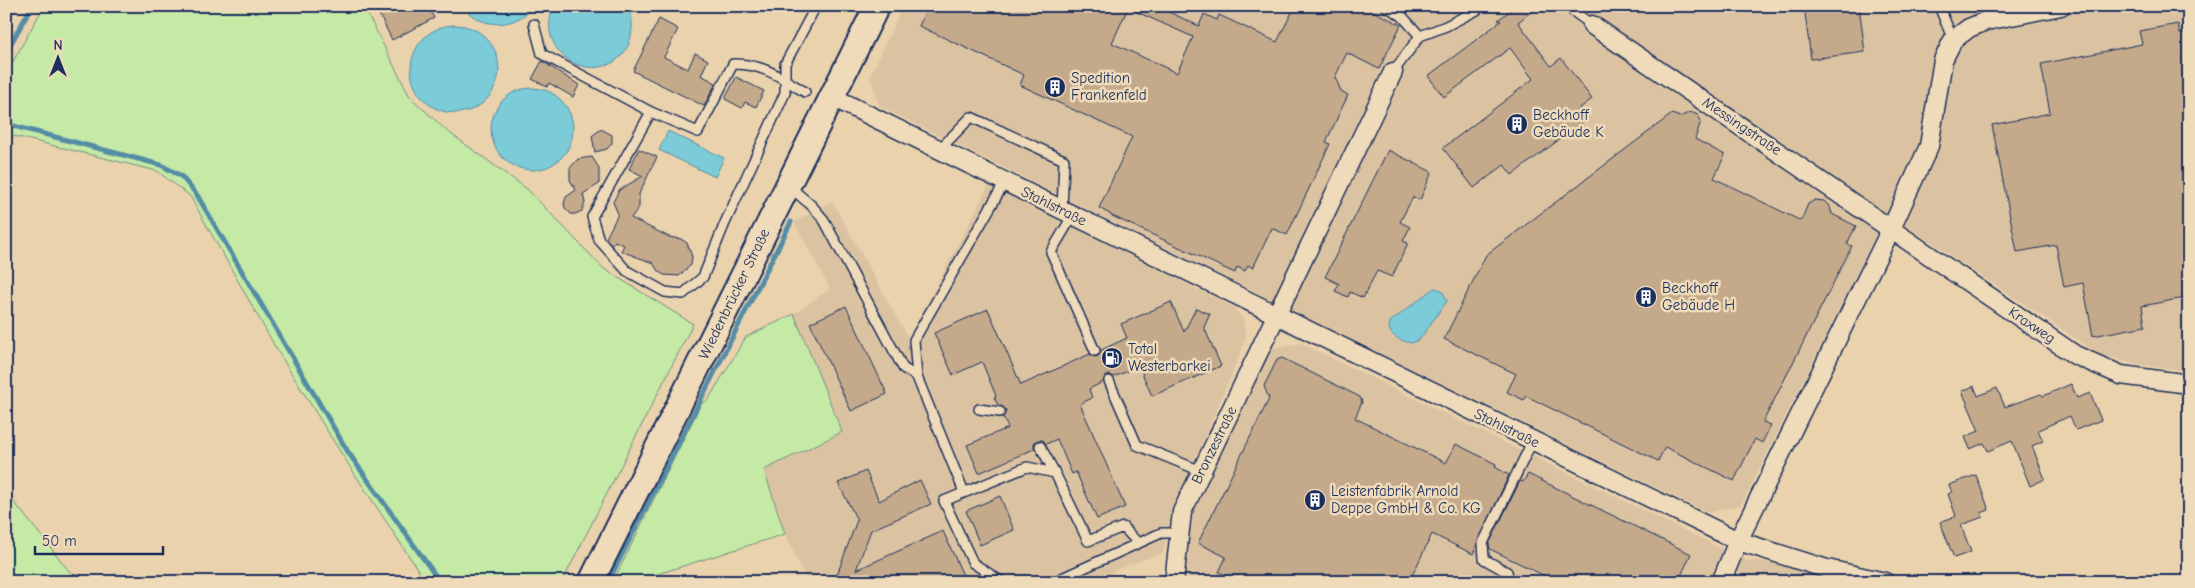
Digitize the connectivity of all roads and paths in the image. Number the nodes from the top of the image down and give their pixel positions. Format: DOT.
graph roads {
  1 [pos="816,6"];
  2 [pos="877,6"];
  3 [pos="1386,6"];
  4 [pos="1479,6"];
  5 [pos="1566,6"];
  6 [pos="1939,6"];
  7 [pos="2061,6"];
  8 [pos="534,24"];
  9 [pos="1592,25"];
  10 [pos="1420,36"];
  11 [pos="1953,40"];
  12 [pos="1393,72"];
  13 [pos="786,80"];
  14 [pos="806,92"];
  15 [pos="832,97"];
  16 [pos="651,112"];
  17 [pos="939,150"];
  18 [pos="1005,182"];
  19 [pos="788,185"];
  20 [pos="1067,213"];
  21 [pos="1891,229"];
  22 [pos="1276,315"];
  23 [pos="1096,351"];
  24 [pos="916,377"];
  25 [pos="1109,381"];
  26 [pos="2189,384"];
  27 [pos="979,409"];
  28 [pos="1000,412"];
  29 [pos="1532,440"];
  30 [pos="1040,446"];
  31 [pos="1201,471"];
  32 [pos="1055,473"];
  33 [pos="964,492"];
  34 [pos="1180,533"];
  35 [pos="1738,541"];
  36 [pos="1138,543"];
  37 [pos="591,582"];
  38 [pos="1002,582"];
  39 [pos="1053,582"];
  40 [pos="1174,582"];
  41 [pos="1510,582"];
  42 [pos="1721,582"];
  43 [pos="1885,582"];
  1 -- 13 [label="lane"];
  2 -- 15 [label="main road, Wiedenbrücker Straße"];
  3 -- 10 [label="lane"];
  4 -- 10 [label="lane"];
  5 -- 9 [label="lane"];
  6 -- 11 [label="lane"];
  7 -- 11 [label="street"];
  8 -- 16 [label="lane"];
  9 -- 21 [label="street, Messingstraße"];
  10 -- 12 [label="lane"];
  11 -- 21 [label="street"];
  12 -- 22 [label="street"];
  13 -- 14 [label="lane"];
  13 -- 16 [label="lane"];
  13 -- 16 [label="lane"];
  15 -- 17 [label="street, Stahlstraße"];
  15 -- 19 [label="main road, Wiedenbrücker Straße"];
  17 -- 18 [label="street, Stahlstraße"];
  17 -- 20 [label="lane"];
  18 -- 20 [label="street, Stahlstraße"];
  18 -- 24 [label="lane"];
  19 -- 24 [label="lane"];
  19 -- 37 [label="main road, Wiedenbrücker Straße"];
  20 -- 22 [label="street, Stahlstraße"];
  20 -- 23 [label="lane"];
  21 -- 26 [label="street, Kraxweg"];
  21 -- 35 [label="street"];
  22 -- 29 [label="street, Stahlstraße"];
  22 -- 31 [label="street, Bronzestraße"];
  24 -- 33 [label="lane"];
  25 -- 31 [label="lane"];
  27 -- 28 [label="lane"];
  29 -- 35 [label="street, Stahlstraße"];
  29 -- 41 [label="lane"];
  30 -- 32 [label="lane"];
  31 -- 34 [label="street, Bronzestraße"];
  32 -- 33 [label="lane"];
  32 -- 36 [label="lane"];
  33 -- 38 [label="lane"];
  34 -- 36 [label="lane"];
  34 -- 40 [label="street, Bronzestraße"];
  35 -- 42 [label="street"];
  35 -- 43 [label="street, Stahlstraße"];
  36 -- 39 [label="lane"];
}
